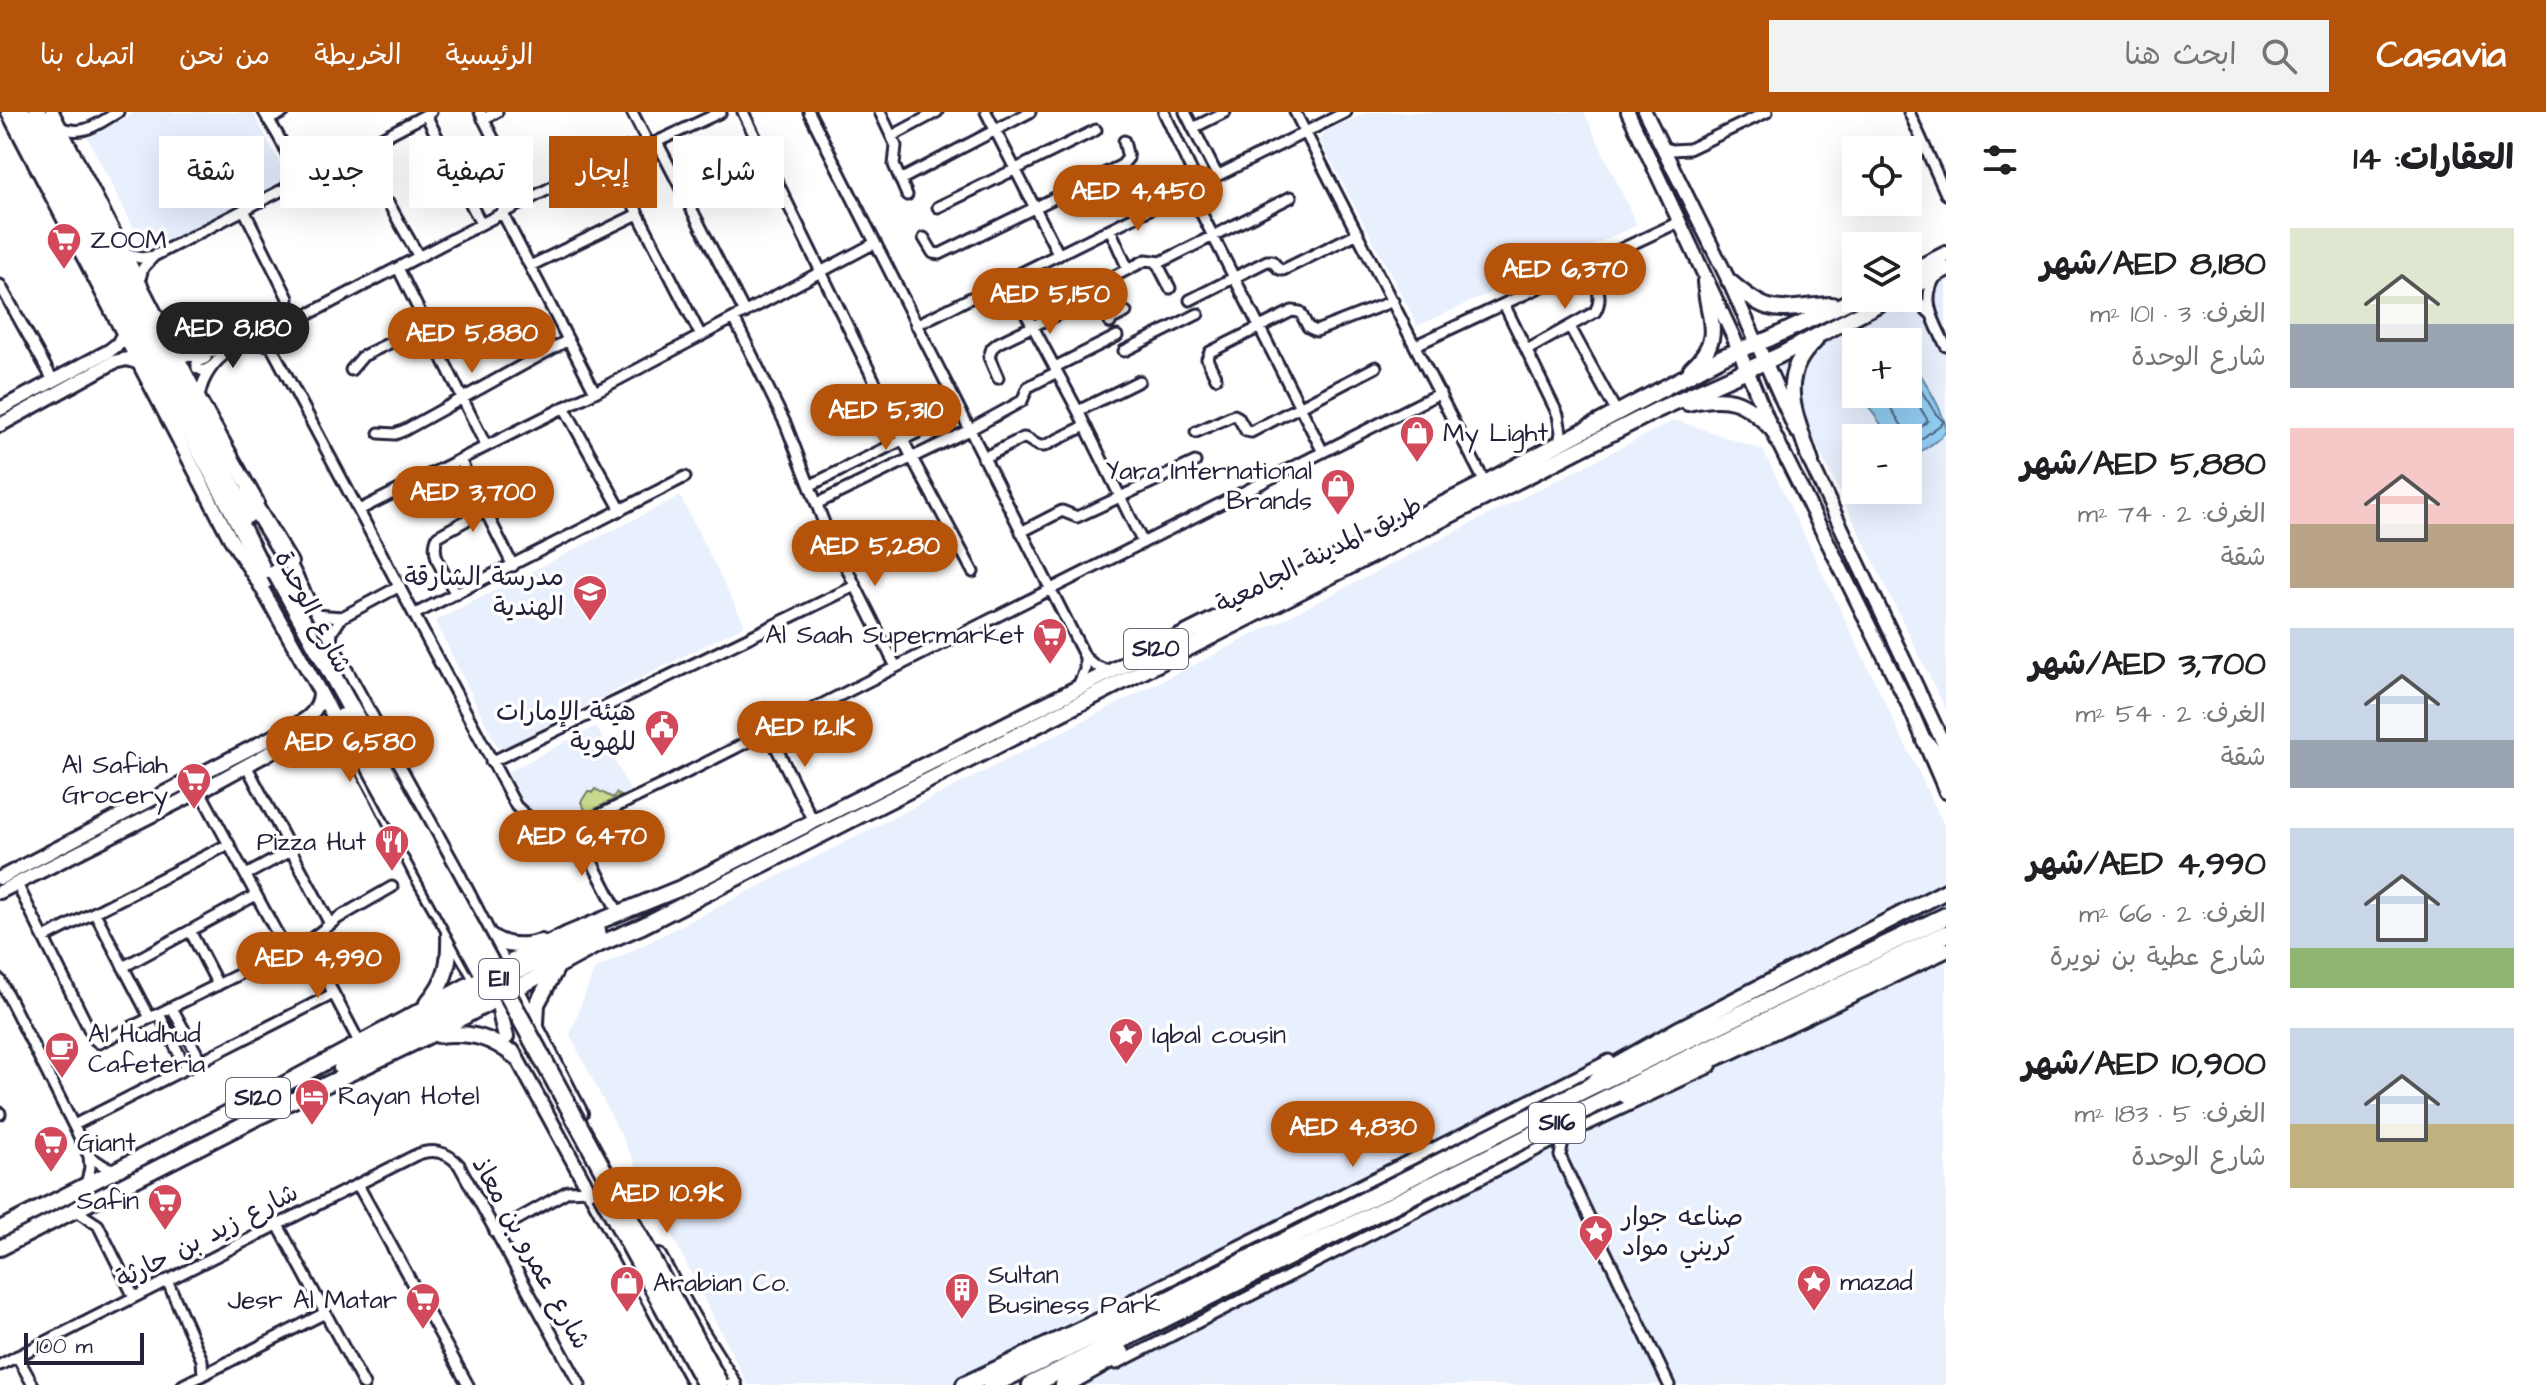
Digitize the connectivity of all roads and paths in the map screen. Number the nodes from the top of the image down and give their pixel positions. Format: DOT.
graph roads {
  1 [pos="8,112"];
  2 [pos="118,112"];
  3 [pos="284,112"];
  4 [pos="497,112"];
  5 [pos="632,112"];
  6 [pos="721,112"];
  7 [pos="743,112"];
  8 [pos="809,112"];
  9 [pos="880,112"];
  10 [pos="937,112"];
  11 [pos="986,112"];
  12 [pos="1030,112"];
  13 [pos="1164,112"];
  14 [pos="1185,112"];
  15 [pos="1225,112"];
  16 [pos="1295,112"];
  17 [pos="1346,112"];
  18 [pos="1628,112"];
  19 [pos="1645,112"];
  20 [pos="1767,112"];
  21 [pos="1907,114"];
  22 [pos="33,115"];
  23 [pos="421,115"];
  24 [pos="481,115"];
  25 [pos="266,116"];
  26 [pos="59,127"];
  27 [pos="1193,128"];
  28 [pos="86,130"];
  29 [pos="1096,130"];
  30 [pos="996,131"];
  31 [pos="1305,131"];
  32 [pos="382,136"];
  33 [pos="492,136"];
  34 [pos="648,136"];
  35 [pos="892,136"];
  36 [pos="1124,141"];
  37 [pos="657,142"];
  38 [pos="280,143"];
  39 [pos="1662,147"];
  40 [pos="1689,149"];
  41 [pos="657,151"];
  42 [pos="72,153"];
  43 [pos="1015,169"];
  44 [pos="1217,175"];
  45 [pos="1676,176"];
  46 [pos="900,180"];
  47 [pos="1193,187"];
  48 [pos="280,191"];
  49 [pos="1946,194"];
  50 [pos="907,195"];
  51 [pos="1291,197"];
  52 [pos="938,207"];
  53 [pos="391,208"];
  54 [pos="509,208"];
  55 [pos="635,208"];
  56 [pos="1036,208"];
  57 [pos="244,210"];
  58 [pos="502,212"];
  59 [pos="638,214"];
  60 [pos="1679,222"];
  61 [pos="481,224"];
  62 [pos="1110,229"];
  63 [pos="1358,233"];
  64 [pos="1212,236"];
  65 [pos="924,238"];
  66 [pos="875,243"];
  67 [pos="124,254"];
  68 [pos="1946,254"];
  69 [pos="1059,255"];
  70 [pos="154,256"];
  71 [pos="419,257"];
  72 [pos="1157,263"];
  73 [pos="1587,264"];
  74 [pos="530,266"];
  75 [pos="1922,266"];
  76 [pos="398,268"];
  77 [pos="1128,269"];
  78 [pos="1943,271"];
  79 [pos="821,272"];
  80 [pos="101,278"];
  81 [pos="1234,278"];
  82 [pos="1008,280"];
  83 [pos="1705,281"];
  84 [pos="1729,281"];
  85 [pos="139,282"];
  86 [pos="1922,282"];
  87 [pos="0,285"];
  88 [pos="1170,288"];
  89 [pos="1097,295"];
  90 [pos="1190,300"];
  91 [pos="1393,301"];
  92 [pos="1504,304"];
  93 [pos="1840,305"];
  94 [pos="1922,306"];
  95 [pos="1864,312"];
  96 [pos="745,313"];
  97 [pos="1198,314"];
  98 [pos="1931,314"];
  99 [pos="1118,317"];
  100 [pos="734,318"];
  101 [pos="287,319"];
  102 [pos="426,325"];
  103 [pos="916,325"];
  104 [pos="1033,326"];
  105 [pos="1259,327"];
  106 [pos="1570,327"];
  107 [pos="253,328"];
  108 [pos="1826,332"];
  109 [pos="124,333"];
  110 [pos="701,336"];
  111 [pos="1117,336"];
  112 [pos="568,340"];
  113 [pos="1757,344"];
  114 [pos="1416,345"];
  115 [pos="271,346"];
  116 [pos="1946,346"];
  117 [pos="173,349"];
  118 [pos="1527,350"];
  119 [pos="215,351"];
  120 [pos="1124,351"];
  121 [pos="1738,351"];
  122 [pos="94,359"];
  123 [pos="1764,362"];
  124 [pos="140,363"];
  125 [pos="216,363"];
  126 [pos="1376,367"];
  127 [pos="1056,369"];
  128 [pos="1745,369"];
  129 [pos="351,370"];
  130 [pos="998,378"];
  131 [pos="1216,378"];
  132 [pos="53,380"];
  133 [pos="1139,381"];
  134 [pos="1672,382"];
  135 [pos="75,384"];
  136 [pos="595,392"];
  137 [pos="1440,393"];
  138 [pos="199,399"];
  139 [pos="463,399"];
  140 [pos="564,407"];
  141 [pos="1300,407"];
  142 [pos="0,409"];
  143 [pos="1657,410"];
  144 [pos="1078,411"];
  145 [pos="959,412"];
  146 [pos="1617,413"];
  147 [pos="1558,415"];
  148 [pos="0,425"];
  149 [pos="1085,426"];
  150 [pos="1771,428"];
  151 [pos="969,430"];
  152 [pos="1196,432"];
  153 [pos="379,433"];
  154 [pos="1582,433"];
  155 [pos="903,440"];
  156 [pos="1558,445"];
  157 [pos="486,446"];
  158 [pos="1323,452"];
  159 [pos="912,458"];
  160 [pos="983,458"];
  161 [pos="460,460"];
  162 [pos="1195,462"];
  163 [pos="1811,462"];
  164 [pos="685,477"];
  165 [pos="1485,483"];
  166 [pos="811,485"];
  167 [pos="533,487"];
  168 [pos="1120,497"];
  169 [pos="818,503"];
  170 [pos="484,509"];
  171 [pos="359,510"];
  172 [pos="621,510"];
  173 [pos="1021,532"];
  174 [pos="1143,543"];
  175 [pos="513,566"];
  176 [pos="973,572"];
  177 [pos="273,575"];
  178 [pos="400,586"];
  179 [pos="855,586"];
  180 [pos="1051,589"];
  181 [pos="456,594"];
  182 [pos="415,614"];
  183 [pos="315,615"];
  184 [pos="342,617"];
  185 [pos="331,644"];
  186 [pos="1085,657"];
  187 [pos="896,667"];
  188 [pos="1110,672"];
  189 [pos="1077,689"];
  190 [pos="320,692"];
  191 [pos="768,731"];
  192 [pos="342,734"];
  193 [pos="1924,740"];
  194 [pos="257,746"];
  195 [pos="1946,749"];
  196 [pos="491,762"];
  197 [pos="246,765"];
  198 [pos="1946,772"];
  199 [pos="200,791"];
  200 [pos="1946,792"];
  201 [pos="813,821"];
  202 [pos="574,827"];
  203 [pos="229,844"];
  204 [pos="290,851"];
  205 [pos="246,875"];
  206 [pos="0,878"];
  207 [pos="17,884"];
  208 [pos="392,887"];
  209 [pos="1943,891"];
  210 [pos="0,892"];
  211 [pos="256,895"];
  212 [pos="639,905"];
  213 [pos="95,913"];
  214 [pos="619,914"];
  215 [pos="1946,916"];
  216 [pos="330,924"];
  217 [pos="449,930"];
  218 [pos="190,931"];
  219 [pos="568,934"];
  220 [pos="489,935"];
  221 [pos="44,938"];
  222 [pos="306,941"];
  223 [pos="1940,943"];
  224 [pos="286,950"];
  225 [pos="123,967"];
  226 [pos="557,967"];
  227 [pos="511,976"];
  228 [pos="0,980"];
  229 [pos="218,985"];
  230 [pos="333,994"];
  231 [pos="487,994"];
  232 [pos="1728,1003"];
  233 [pos="172,1008"];
  234 [pos="423,1008"];
  235 [pos="155,1016"];
  236 [pos="536,1024"];
  237 [pos="426,1037"];
  238 [pos="506,1037"];
  239 [pos="359,1042"];
  240 [pos="1734,1050"];
  241 [pos="516,1057"];
  242 [pos="201,1061"];
  243 [pos="186,1068"];
  244 [pos="1589,1087"];
  245 [pos="310,1093"];
  246 [pos="1604,1099"];
  247 [pos="74,1125"];
  248 [pos="1564,1136"];
  249 [pos="1540,1148"];
  250 [pos="436,1152"];
  251 [pos="89,1156"];
  252 [pos="1560,1156"];
  253 [pos="116,1170"];
  254 [pos="578,1170"];
  255 [pos="86,1185"];
  256 [pos="358,1185"];
  257 [pos="589,1190"];
  258 [pos="568,1191"];
  259 [pos="105,1194"];
  260 [pos="74,1210"];
  261 [pos="98,1216"];
  262 [pos="278,1225"];
  263 [pos="0,1229"];
  264 [pos="495,1232"];
  265 [pos="0,1248"];
  266 [pos="1217,1273"];
  267 [pos="167,1280"];
  268 [pos="134,1297"];
  269 [pos="325,1313"];
  270 [pos="1178,1313"];
  271 [pos="17,1356"];
  272 [pos="0,1365"];
  273 [pos="1003,1367"];
  274 [pos="203,1375"];
  275 [pos="1066,1384"];
  276 [pos="33,1385"];
  277 [pos="183,1385"];
  278 [pos="364,1385"];
  279 [pos="468,1385"];
  280 [pos="580,1385"];
  281 [pos="695,1385"];
  282 [pos="706,1385"];
  283 [pos="720,1385"];
  284 [pos="735,1385"];
  285 [pos="965,1385"];
  286 [pos="991,1385"];
  287 [pos="1031,1385"];
  288 [pos="1669,1385"];
  1 -- 80 [label="street"];
  2 -- 28 [label="street"];
  3 -- 25 [label="street"];
  4 -- 24 [label="street"];
  5 -- 34 [label="street"];
  6 -- 37 [label="street"];
  7 -- 79 [label="street"];
  8 -- 66 [label="street"];
  9 -- 35 [label="street"];
  10 -- 35 [label="street"];
  11 -- 30 [label="street"];
  12 -- 30 [label="street"];
  13 -- 47 [label="street"];
  14 -- 27 [label="street"];
  15 -- 27 [label="street"];
  16 -- 31 [label="street"];
  17 -- 31 [label="street"];
  18 -- 60 [label="street"];
  19 -- 39 [label="street"];
  20 -- 40 [label="street"];
  21 -- 49 [label="street"];
  22 -- 26 [label="street"];
  22 -- 80 [label="highway, شارع الوحدة / E11"];
  22 -- 177 [label="highway, شارع الوحدة / E11"];
  23 -- 32 [label="street"];
  23 -- 61 [label="street"];
  24 -- 33 [label="street"];
  25 -- 38 [label="street"];
  26 -- 28 [label="street"];
  26 -- 42 [label="street"];
  27 -- 44 [label="street"];
  28 -- 42 [label="street"];
  29 -- 43 [label="street"];
  30 -- 43 [label="street"];
  30 -- 46 [label="street"];
  31 -- 44 [label="street"];
  31 -- 63 [label="street"];
  35 -- 46 [label="street"];
  36 -- 56 [label="street"];
  39 -- 40 [label="street"];
  39 -- 45 [label="street"];
  40 -- 45 [label="street"];
  41 -- 96 [label="street"];
  42 -- 67 [label="street"];
  43 -- 52 [label="street"];
  43 -- 56 [label="street"];
  44 -- 47 [label="street"];
  45 -- 84 [label="street"];
  46 -- 50 [label="street"];
  47 -- 62 [label="street"];
  47 -- 64 [label="street"];
  48 -- 57 [label="street"];
  51 -- 64 [label="street"];
  53 -- 71 [label="street"];
  54 -- 58 [label="street"];
  55 -- 59 [label="street"];
  56 -- 65 [label="street"];
  56 -- 69 [label="street"];
  57 -- 70 [label="street"];
  57 -- 101 [label="street"];
  58 -- 61 [label="street"];
  58 -- 74 [label="street"];
  59 -- 74 [label="street"];
  59 -- 110 [label="street"];
  60 -- 73 [label="street"];
  60 -- 83 [label="street"];
  61 -- 71 [label="street"];
  62 -- 69 [label="street"];
  62 -- 77 [label="street"];
  63 -- 81 [label="street"];
  63 -- 91 [label="street"];
  64 -- 72 [label="street"];
  64 -- 81 [label="street"];
  66 -- 79 [label="street"];
  66 -- 103 [label="street"];
  67 -- 70 [label="street"];
  67 -- 85 [label="street"];
  68 -- 75 [label="main road"];
  69 -- 82 [label="street"];
  70 -- 85 [label="street"];
  71 -- 76 [label="street"];
  72 -- 77 [label="street"];
  72 -- 88 [label="street"];
  73 -- 92 [label="street"];
  73 -- 106 [label="street"];
  74 -- 112 [label="street"];
  76 -- 101 [label="street"];
  76 -- 102 [label="street"];
  77 -- 89 [label="street"];
  78 -- 86 [label="main road"];
  78 -- 98 [label="street"];
  79 -- 96 [label="street"];
  79 -- 155 [label="street"];
  80 -- 109 [label="street"];
  80 -- 177 [label="highway, شارع الوحدة / E11"];
  81 -- 90 [label="street"];
  81 -- 105 [label="street"];
  82 -- 103 [label="street"];
  82 -- 104 [label="street"];
  83 -- 121 [label="street"];
  83 -- 134 [label="main road"];
  84 -- 93 [label="main road"];
  84 -- 113 [label="street"];
  85 -- 117 [label="street"];
  87 -- 132 [label="street"];
  89 -- 99 [label="street"];
  89 -- 104 [label="street"];
  91 -- 105 [label="street"];
  91 -- 114 [label="street"];
  92 -- 114 [label="street"];
  92 -- 118 [label="street"];
  93 -- 113 [label="main road, طريق المدينة الجامعية / S120"];
  94 -- 98 [label="street"];
  95 -- 108 [label="main road, طريق المدينة الجامعية / S120"];
  96 -- 100 [label="street"];
  97 -- 120 [label="street"];
  98 -- 116 [label="street"];
  100 -- 110 [label="street"];
  100 -- 166 [label="street"];
  101 -- 107 [label="street"];
  101 -- 115 [label="street"];
  102 -- 129 [label="street"];
  102 -- 139 [label="street"];
  103 -- 145 [label="street"];
  104 -- 127 [label="street"];
  104 -- 130 [label="street"];
  105 -- 131 [label="street"];
  105 -- 141 [label="street"];
  106 -- 118 [label="street"];
  106 -- 146 [label="street"];
  107 -- 115 [label="street"];
  107 -- 119 [label="street"];
  108 -- 123 [label="main road, طريق المدينة الجامعية / S120"];
  108 -- 163 [label="main road"];
  109 -- 122 [label="street"];
  109 -- 124 [label="street"];
  110 -- 136 [label="street"];
  111 -- 127 [label="street"];
  112 -- 136 [label="street"];
  112 -- 139 [label="street"];
  113 -- 121 [label="main road, طريق المدينة الجامعية / S120"];
  113 -- 123 [label="street"];
  114 -- 137 [label="street"];
  115 -- 125 [label="street"];
  115 -- 171 [label="street"];
  117 -- 119 [label="street"];
  117 -- 138 [label="street"];
  118 -- 147 [label="street"];
  119 -- 125 [label="street"];
  121 -- 128 [label="street"];
  121 -- 134 [label="main road, طريق المدينة الجامعية / S120"];
  122 -- 132 [label="street"];
  122 -- 135 [label="street"];
  123 -- 128 [label="main road, طريق المدينة الجامعية / S120"];
  123 -- 163 [label="street"];
  124 -- 135 [label="street"];
  124 -- 177 [label="street"];
  125 -- 138 [label="street"];
  126 -- 141 [label="street"];
  127 -- 144 [label="street"];
  127 -- 151 [label="street"];
  128 -- 143 [label="main road, طريق المدينة الجامعية / S120"];
  128 -- 150 [label="street"];
  132 -- 142 [label="street"];
  133 -- 144 [label="street"];
  134 -- 146 [label="main road, طريق المدينة الجامعية / S120"];
  135 -- 148 [label="street"];
  136 -- 140 [label="street"];
  137 -- 158 [label="street"];
  137 -- 165 [label="street"];
  138 -- 177 [label="street"];
  139 -- 153 [label="street"];
  139 -- 157 [label="street"];
  140 -- 157 [label="street"];
  140 -- 172 [label="street"];
  141 -- 152 [label="street"];
  141 -- 158 [label="street"];
  143 -- 150 [label="main road"];
  143 -- 226 [label="main road, طريق المدينة الجامعية / S120"];
  144 -- 149 [label="street"];
  145 -- 151 [label="street"];
  145 -- 155 [label="street"];
  146 -- 154 [label="main road, طريق المدينة الجامعية / S120"];
  147 -- 154 [label="street"];
  147 -- 156 [label="street"];
  149 -- 160 [label="street"];
  149 -- 168 [label="street"];
  150 -- 193 [label="street"];
  151 -- 159 [label="street"];
  151 -- 160 [label="street"];
  154 -- 156 [label="main road, طريق المدينة الجامعية / S120"];
  155 -- 159 [label="street"];
  155 -- 166 [label="street"];
  156 -- 165 [label="main road, طريق المدينة الجامعية / S120"];
  157 -- 161 [label="street"];
  158 -- 174 [label="street"];
  159 -- 169 [label="street"];
  159 -- 176 [label="street"];
  160 -- 173 [label="street"];
  161 -- 170 [label="street"];
  161 -- 171 [label="street"];
  162 -- 168 [label="street"];
  163 -- 195 [label="street"];
  164 -- 172 [label="street"];
  165 -- 188 [label="main road, طريق المدينة الجامعية / S120"];
  166 -- 169 [label="street"];
  167 -- 170 [label="street"];
  168 -- 173 [label="street"];
  168 -- 174 [label="street"];
  169 -- 179 [label="street"];
  170 -- 175 [label="street"];
  170 -- 181 [label="street"];
  171 -- 178 [label="street"];
  172 -- 175 [label="street"];
  173 -- 180 [label="street"];
  174 -- 180 [label="street"];
  175 -- 181 [label="street"];
  177 -- 183 [label="street"];
  177 -- 190 [label="street"];
  177 -- 282 [label="highway, شارع الوحدة / E11, bridge"];
  177 -- 283 [label="highway, شارع الوحدة / E11, bridge"];
  178 -- 182 [label="street"];
  178 -- 184 [label="street"];
  179 -- 187 [label="street"];
  179 -- 196 [label="street"];
  180 -- 186 [label="street"];
  180 -- 187 [label="street"];
  181 -- 182 [label="street"];
  182 -- 196 [label="street"];
  183 -- 184 [label="street"];
  183 -- 185 [label="street"];
  184 -- 185 [label="street"];
  185 -- 220 [label="street"];
  186 -- 188 [label="street"];
  186 -- 189 [label="street"];
  187 -- 191 [label="street"];
  188 -- 189 [label="main road, طريق المدينة الجامعية / S120"];
  189 -- 201 [label="main road, طريق المدينة الجامعية / S120"];
  190 -- 192 [label="street"];
  190 -- 194 [label="street"];
  191 -- 201 [label="street"];
  191 -- 202 [label="street"];
  192 -- 197 [label="street"];
  192 -- 217 [label="street"];
  193 -- 198 [label="main road"];
  193 -- 200 [label="street"];
  194 -- 197 [label="street"];
  194 -- 206 [label="street"];
  196 -- 202 [label="street"];
  197 -- 199 [label="street"];
  197 -- 204 [label="street"];
  199 -- 203 [label="street"];
  199 -- 207 [label="street"];
  201 -- 212 [label="main road, طريق المدينة الجامعية / S120"];
  202 -- 214 [label="street"];
  203 -- 205 [label="street"];
  203 -- 213 [label="street"];
  204 -- 205 [label="street"];
  204 -- 216 [label="street"];
  205 -- 211 [label="street"];
  207 -- 210 [label="street"];
  207 -- 221 [label="street"];
  208 -- 216 [label="street"];
  209 -- 232 [label="main road"];
  211 -- 218 [label="street"];
  211 -- 224 [label="street"];
  212 -- 214 [label="main road, طريق المدينة الجامعية / S120"];
  212 -- 227 [label="main road"];
  213 -- 221 [label="street"];
  213 -- 225 [label="street"];
  214 -- 219 [label="main road, طريق المدينة الجامعية / S120"];
  215 -- 223 [label="highway, S116"];
  216 -- 222 [label="street"];
  217 -- 231 [label="street"];
  217 -- 234 [label="main road"];
  218 -- 225 [label="street"];
  218 -- 229 [label="street"];
  219 -- 220 [label="main road"];
  219 -- 227 [label="main road, طريق المدينة الجامعية / S120"];
  220 -- 227 [label="street"];
  221 -- 235 [label="street"];
  222 -- 224 [label="street"];
  222 -- 230 [label="street"];
  223 -- 240 [label="main road"];
  223 -- 244 [label="highway, S116"];
  223 -- 246 [label="highway, S116"];
  224 -- 229 [label="street"];
  225 -- 235 [label="street"];
  226 -- 227 [label="main road, طريق المدينة الجامعية / S120"];
  226 -- 236 [label="main road"];
  227 -- 231 [label="main road, طريق المدينة الجامعية / S120"];
  227 -- 231 [label="main road"];
  227 -- 236 [label="street"];
  228 -- 247 [label="street"];
  229 -- 233 [label="street"];
  230 -- 239 [label="street"];
  230 -- 242 [label="street"];
  231 -- 234 [label="main road, طريق المدينة الجامعية / S120"];
  231 -- 237 [label="main road, طريق المدينة الجامعية / S120"];
  231 -- 238 [label="main road"];
  231 -- 245 [label="main road"];
  232 -- 244 [label="main road"];
  232 -- 273 [label="street"];
  233 -- 235 [label="street"];
  233 -- 242 [label="street"];
  234 -- 239 [label="main road, طريق المدينة الجامعية / S120"];
  235 -- 243 [label="street"];
  236 -- 284 [label="street"];
  237 -- 241 [label="main road"];
  237 -- 245 [label="main road, طريق المدينة الجامعية / S120"];
  238 -- 241 [label="street"];
  239 -- 253 [label="main road, طريق المدينة الجامعية / S120"];
  240 -- 246 [label="main road"];
  240 -- 248 [label="street"];
  241 -- 254 [label="street"];
  242 -- 243 [label="street"];
  243 -- 247 [label="street"];
  244 -- 266 [label="highway, S116"];
  245 -- 259 [label="main road, طريق المدينة الجامعية / S120"];
  246 -- 270 [label="highway, S116"];
  247 -- 251 [label="street"];
  248 -- 249 [label="street"];
  248 -- 252 [label="street"];
  249 -- 252 [label="street"];
  249 -- 275 [label="street"];
  250 -- 256 [label="street, شارع زيد بن حارثة"];
  250 -- 264 [label="street, شارع عمرو بن معاذ"];
  251 -- 253 [label="street"];
  251 -- 255 [label="street"];
  252 -- 288 [label="street"];
  253 -- 255 [label="main road, طريق المدينة الجامعية / S120"];
  254 -- 257 [label="street"];
  254 -- 258 [label="street"];
  255 -- 263 [label="main road, طريق المدينة الجامعية / S120"];
  256 -- 262 [label="street, شارع زيد بن حارثة"];
  256 -- 279 [label="street"];
  257 -- 258 [label="street"];
  257 -- 281 [label="street"];
  258 -- 264 [label="street"];
  259 -- 260 [label="main road, طريق المدينة الجامعية / S120"];
  259 -- 261 [label="street"];
  260 -- 261 [label="street"];
  260 -- 265 [label="main road, طريق المدينة الجامعية / S120"];
  261 -- 268 [label="street"];
  262 -- 267 [label="street, شارع زيد بن حارثة"];
  262 -- 269 [label="street"];
  264 -- 280 [label="street, شارع عمرو بن معاذ"];
  266 -- 273 [label="highway"];
  266 -- 286 [label="highway, S116"];
  267 -- 268 [label="street, شارع زيد بن حارثة"];
  267 -- 274 [label="street"];
  268 -- 271 [label="street, شارع زيد بن حارثة"];
  269 -- 274 [label="street"];
  269 -- 278 [label="street"];
  270 -- 275 [label="highway"];
  270 -- 287 [label="highway, S116"];
  271 -- 272 [label="street, شارع زيد بن حارثة"];
  271 -- 276 [label="street"];
  273 -- 285 [label="highway"];
  274 -- 277 [label="street"];
}
